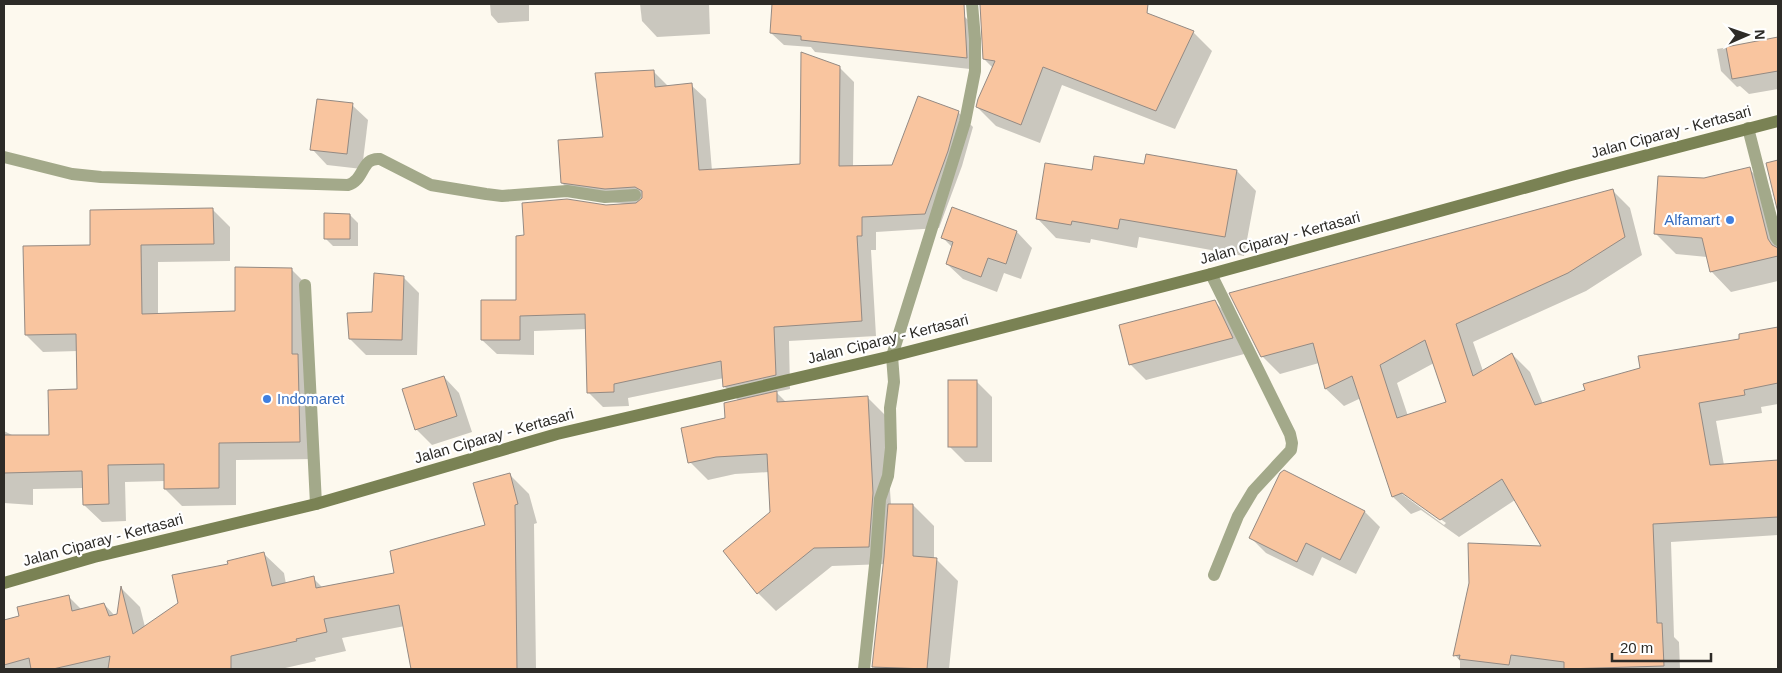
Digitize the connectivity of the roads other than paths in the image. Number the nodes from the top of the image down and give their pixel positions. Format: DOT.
graph roads {
  1 [pos="972,4"];
  2 [pos="1778,121"];
  3 [pos="1748,128"];
  4 [pos="4,157"];
  5 [pos="635,194"];
  6 [pos="1778,240"];
  7 [pos="1211,274"];
  8 [pos="305,285"];
  9 [pos="892,356"];
  10 [pos="316,504"];
  11 [pos="1214,575"];
  12 [pos="4,583"];
  13 [pos="864,669"];
  1 -- 9 [label="street"];
  2 -- 3 [label="main road, Jalan Ciparay - Kertasari"];
  3 -- 6 [label="street"];
  3 -- 7 [label="main road, Jalan Ciparay - Kertasari"];
  4 -- 5 [label="street"];
  7 -- 9 [label="main road, Jalan Ciparay - Kertasari"];
  7 -- 11 [label="street"];
  8 -- 10 [label="street"];
  9 -- 10 [label="main road, Jalan Ciparay - Kertasari"];
  9 -- 13 [label="street"];
  10 -- 12 [label="main road, Jalan Ciparay - Kertasari"];
}
